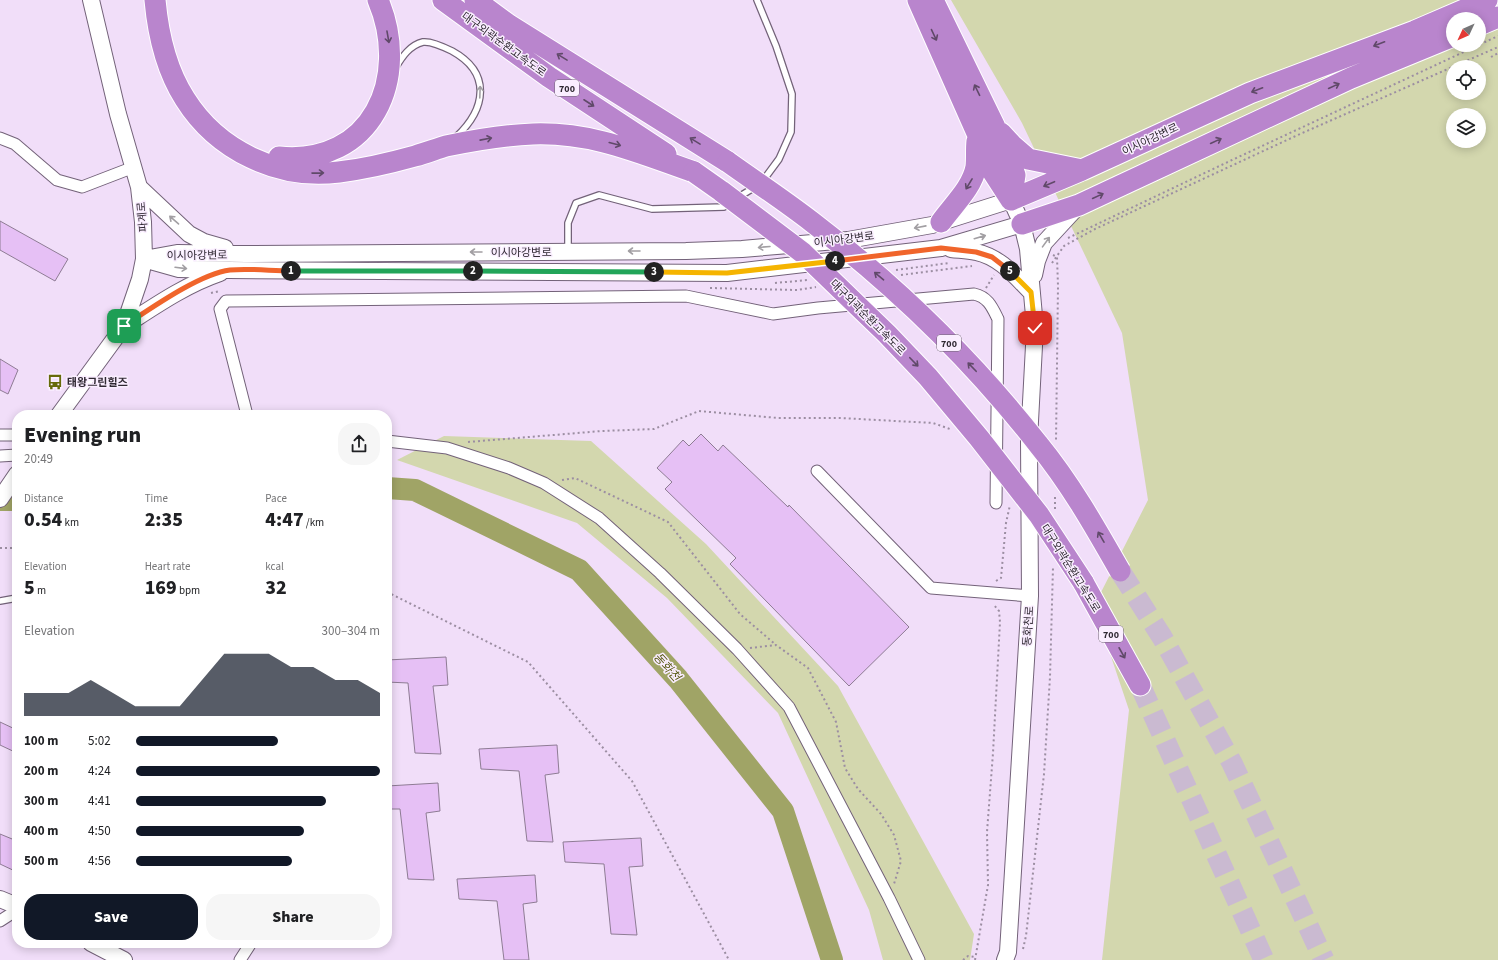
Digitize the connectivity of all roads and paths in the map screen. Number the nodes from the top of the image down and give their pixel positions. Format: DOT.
graph roads {
  1 [pos="90,0"];
  2 [pos="155,0"];
  3 [pos="163,0"];
  4 [pos="378,0"];
  5 [pos="442,0"];
  6 [pos="475,0"];
  7 [pos="757,0"];
  8 [pos="918,0"];
  9 [pos="933,0"];
  10 [pos="1487,0"];
  11 [pos="1498,17"];
  12 [pos="1486,22"];
  13 [pos="1498,36"];
  14 [pos="1446,39"];
  15 [pos="1498,46"];
  16 [pos="1498,53"];
  17 [pos="1491,56"];
  18 [pos="388,79"];
  19 [pos="986,129"];
  20 [pos="0,138"];
  21 [pos="446,146"];
  22 [pos="134,167"];
  23 [pos="1082,170"];
  24 [pos="694,172"];
  25 [pos="139,187"];
  26 [pos="1011,200"];
  27 [pos="1078,205"];
  28 [pos="941,222"];
  29 [pos="1022,224"];
  30 [pos="1062,241"];
  31 [pos="941,248"];
  32 [pos="1054,251"];
  33 [pos="568,252"];
  34 [pos="246,254"];
  35 [pos="1057,257"];
  36 [pos="144,259"];
  37 [pos="999,262"];
  38 [pos="1042,265"];
  39 [pos="229,270"];
  40 [pos="1031,292"];
  41 [pos="982,296"];
  42 [pos="124,326"];
  43 [pos="63,410"];
  44 [pos="246,410"];
  45 [pos="954,431"];
  46 [pos="0,435"];
  47 [pos="12,435"];
  48 [pos="1056,441"];
  49 [pos="392,442"];
  50 [pos="447,448"];
  51 [pos="12,455"];
  52 [pos="0,456"];
  53 [pos="817,471"];
  54 [pos="12,481"];
  55 [pos="544,483"];
  56 [pos="1055,488"];
  57 [pos="0,499"];
  58 [pos="996,503"];
  59 [pos="1055,512"];
  60 [pos="0,548"];
  61 [pos="12,548"];
  62 [pos="1053,567"];
  63 [pos="1120,571"];
  64 [pos="392,594"];
  65 [pos="1030,596"];
  66 [pos="12,599"];
  67 [pos="0,601"];
  68 [pos="990,604"];
  69 [pos="776,645"];
  70 [pos="737,649"];
  71 [pos="1140,685"];
  72 [pos="889,898"];
  73 [pos="0,900"];
  74 [pos="12,904"];
  75 [pos="12,913"];
  76 [pos="0,921"];
  77 [pos="101,948"];
  78 [pos="248,948"];
  79 [pos="1022,954"];
  80 [pos="976,959"];
  81 [pos="124,960"];
  82 [pos="240,960"];
  83 [pos="729,960"];
  84 [pos="919,960"];
  85 [pos="963,960"];
  86 [pos="1005,960"];
  1 -- 22 [label="main road, 파계로"];
  2 -- 21 [label="highway, one-way"];
  3 -- 18 [label="highway"];
  4 -- 18 [label="highway, one-way"];
  5 -- 24 [label="highway, 대구외곽순환고속도로 / 700, one-way"];
  63 -- 6 [label="highway, 대구외곽순환고속도로 / 700, one-way, bridge"];
  7 -- 33 [label="lane"];
  8 -- 19 [label="highway, one-way"];
  19 -- 9 [label="highway, one-way"];
  10 -- 23 [label="highway, 이시아강변로, one-way"];
  11 -- 12 [label="highway"];
  13 -- 30 [label="path"];
  27 -- 14 [label="highway, 이시아강변로, one-way"];
  15 -- 35 [label="path"];
  16 -- 17 [label="path"];
  21 -- 18 [label="lane, one-way"];
  19 -- 23 [label="highway"];
  19 -- 26 [label="highway"];
  19 -- 28 [label="highway, one-way"];
  20 -- 22 [label="street"];
  21 -- 24 [label="highway, one-way"];
  22 -- 25 [label="main road, 파계로"];
  23 -- 26 [label="highway, 이시아강변로, one-way"];
  24 -- 71 [label="highway, 대구외곽순환고속도로 / 700, one-way, bridge"];
  34 -- 25 [label="main road, one-way"];
  25 -- 36 [label="main road, 파계로"];
  26 -- 28 [label="main road, 이시아강변로"];
  26 -- 29 [label="main road"];
  27 -- 29 [label="highway, 이시아강변로"];
  38 -- 27 [label="main road, one-way"];
  28 -- 33 [label="main road, 이시아강변로, one-way"];
  31 -- 29 [label="main road, 이시아강변로, one-way"];
  29 -- 40 [label="main road"];
  31 -- 37 [label="main road"];
  31 -- 39 [label="main road, 이시아강변로"];
  32 -- 38 [label="path"];
  33 -- 34 [label="main road, 이시아강변로, one-way"];
  34 -- 36 [label="main road, 이시아강변로"];
  35 -- 38 [label="path"];
  35 -- 48 [label="path"];
  36 -- 39 [label="main road, 이시아강변로, one-way"];
  36 -- 42 [label="main road, 파계로"];
  37 -- 40 [label="main road"];
  37 -- 41 [label="path"];
  38 -- 40 [label="main road"];
  39 -- 42 [label="main road"];
  40 -- 65 [label="main road, 동화천로"];
  41 -- 44 [label="street"];
  41 -- 58 [label="street"];
  42 -- 43 [label="main road, 파계로"];
  45 -- 50 [label="path"];
  46 -- 47 [label="street"];
  49 -- 50 [label="street"];
  50 -- 55 [label="street"];
  51 -- 52 [label="street"];
  53 -- 65 [label="street"];
  54 -- 57 [label="main road"];
  55 -- 69 [label="path"];
  55 -- 70 [label="street"];
  56 -- 59 [label="path"];
  60 -- 61 [label="path"];
  62 -- 79 [label="path"];
  64 -- 83 [label="path"];
  65 -- 86 [label="main road, 동화천로"];
  66 -- 67 [label="lane"];
  68 -- 80 [label="path"];
  69 -- 70 [label="path"];
  69 -- 72 [label="path"];
  70 -- 72 [label="street"];
  72 -- 84 [label="street"];
  73 -- 74 [label="main road"];
  75 -- 76 [label="street"];
  77 -- 81 [label="main road"];
  78 -- 82 [label="street"];
  80 -- 85 [label="path"];
}
